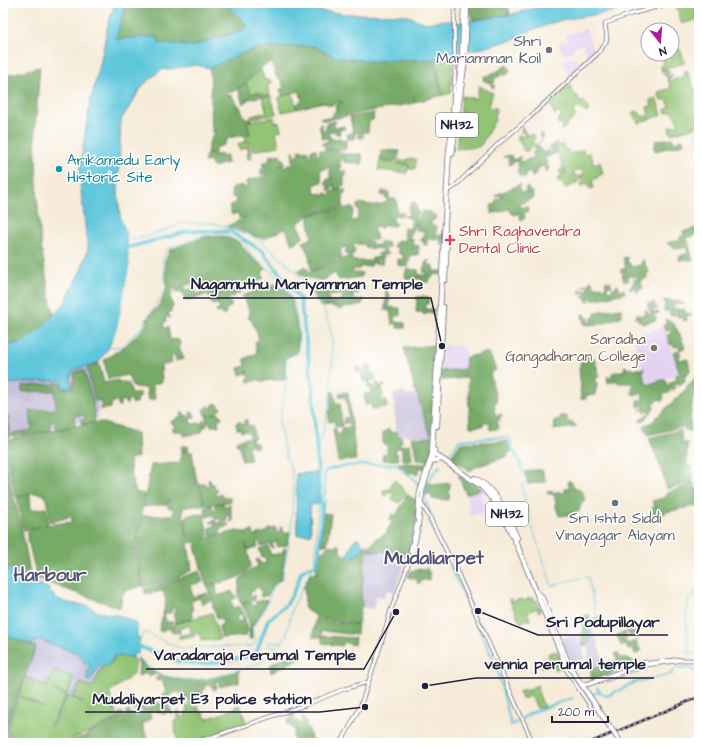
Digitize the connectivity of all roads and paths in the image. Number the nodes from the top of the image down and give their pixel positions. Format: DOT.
graph roads {
  1 [pos="454,3"];
  2 [pos="672,3"];
  3 [pos="466,5"];
  4 [pos="463,59"];
  5 [pos="451,134"];
  6 [pos="448,190"];
  7 [pos="434,451"];
  8 [pos="441,459"];
  9 [pos="432,461"];
  10 [pos="452,465"];
  11 [pos="424,481"];
  12 [pos="420,500"];
  13 [pos="427,512"];
  14 [pos="420,514"];
  15 [pos="411,553"];
  16 [pos="538,594"];
  17 [pos="679,660"];
  18 [pos="699,660"];
  19 [pos="568,667"];
  20 [pos="368,682"];
  21 [pos="587,688"];
  22 [pos="196,743"];
  23 [pos="341,743"];
  24 [pos="533,743"];
  25 [pos="619,743"];
  1 -- 5 [label="main road"];
  2 -- 6 [label="main road"];
  3 -- 4 [label="highway, NH32"];
  4 -- 5 [label="highway, NH32"];
  4 -- 6 [label="highway, NH32"];
  5 -- 6 [label="highway, NH32"];
  6 -- 7 [label="highway, NH32"];
  7 -- 8 [label="highway, NH32"];
  7 -- 9 [label="main road"];
  7 -- 10 [label="highway, NH32"];
  7 -- 11 [label="main road"];
  8 -- 9 [label="highway"];
  8 -- 10 [label="highway, NH32"];
  9 -- 11 [label="main road"];
  10 -- 16 [label="highway, NH32"];
  11 -- 12 [label="main road"];
  12 -- 13 [label="main road"];
  12 -- 14 [label="main road"];
  12 -- 15 [label="main road"];
  13 -- 14 [label="main road"];
  13 -- 24 [label="main road"];
  14 -- 15 [label="main road"];
  15 -- 20 [label="main road"];
  16 -- 19 [label="highway, NH32"];
  16 -- 21 [label="main road"];
  16 -- 21 [label="main road"];
  17 -- 18 [label="main road"];
  17 -- 21 [label="highway, bridge"];
  17 -- 21 [label="main road"];
  19 -- 21 [label="highway, NH32, bridge"];
  19 -- 25 [label="highway, NH32, bridge"];
  20 -- 22 [label="main road"];
  20 -- 23 [label="main road"];
  21 -- 25 [label="highway, NH32, bridge"];
}
